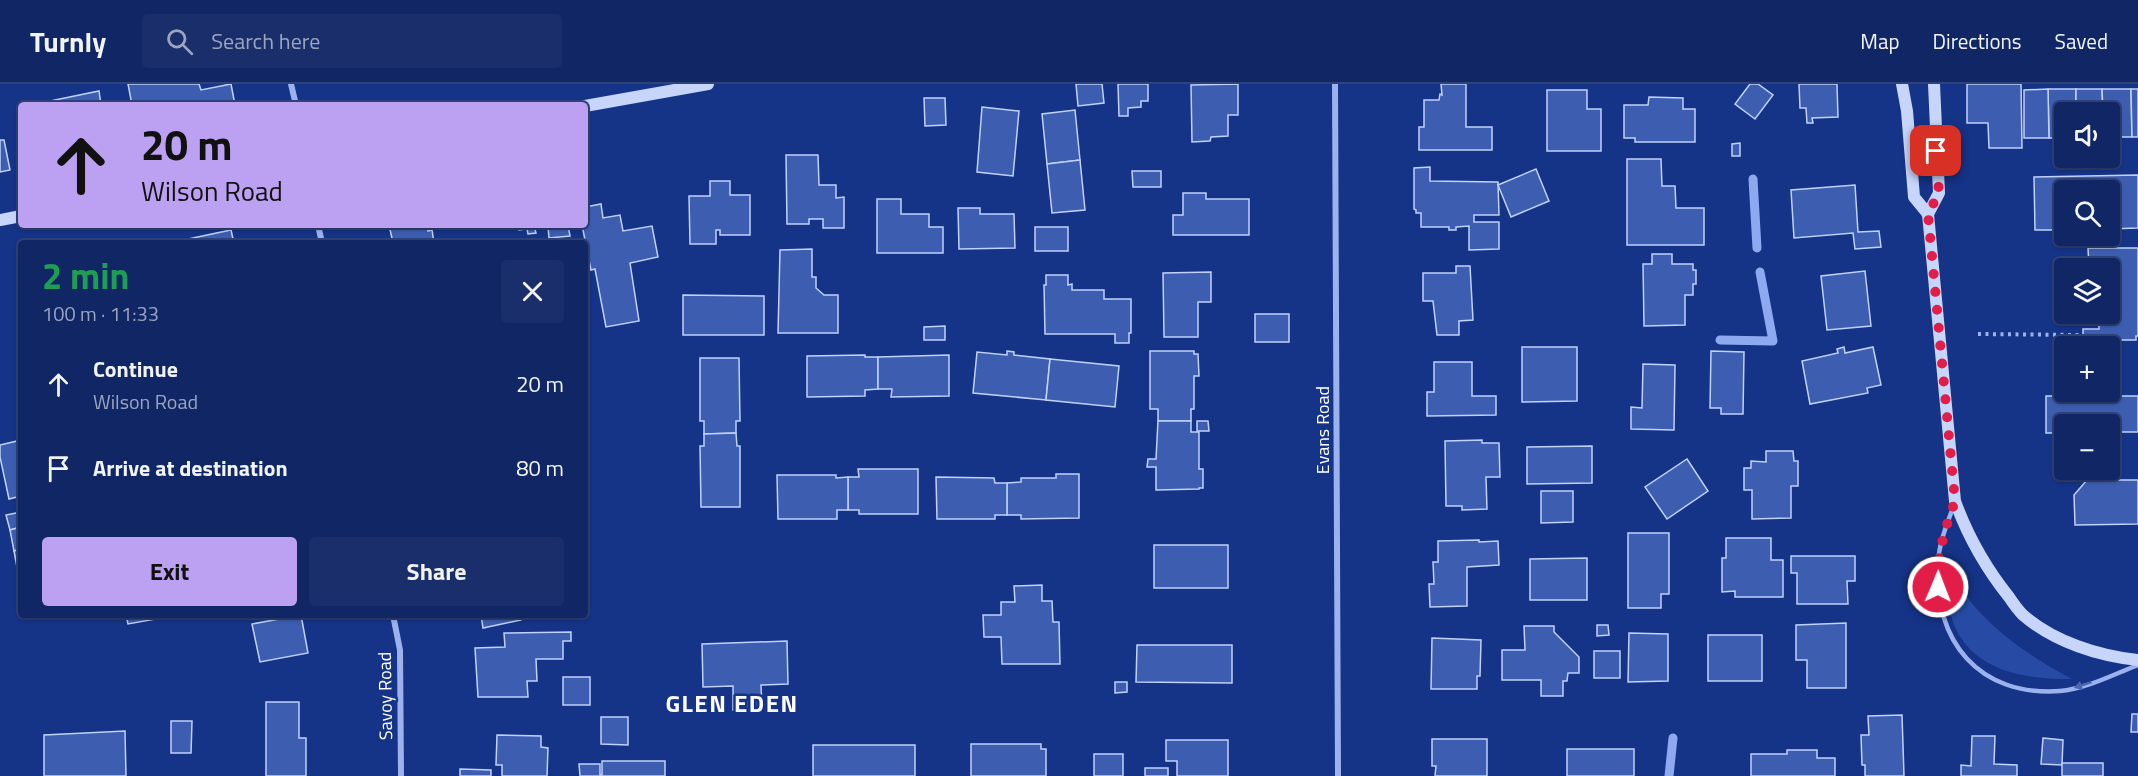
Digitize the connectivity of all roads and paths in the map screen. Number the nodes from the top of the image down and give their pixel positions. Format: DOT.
graph roads {
  1 [pos="291,84"];
  2 [pos="708,84"];
  3 [pos="1335,84"];
  4 [pos="1902,84"];
  5 [pos="1934,84"];
  6 [pos="295,102"];
  7 [pos="588,105"];
  8 [pos="1928,214"];
  9 [pos="18,217"];
  10 [pos="0,220"];
  11 [pos="1978,334"];
  12 [pos="2080,335"];
  13 [pos="1955,501"];
  14 [pos="394,618"];
  15 [pos="2138,662"];
  16 [pos="401,776"];
  17 [pos="1338,776"];
  1 -- 6 [label="street"];
  2 -- 7 [label="street"];
  3 -- 17 [label="street, Evans Road"];
  4 -- 8 [label="street"];
  5 -- 8 [label="street"];
  8 -- 13 [label="street"];
  9 -- 10 [label="street"];
  11 -- 12 [label="path"];
  13 -- 15 [label="street"];
  15 -- 13 [label="lane, one-way"];
  14 -- 16 [label="street, Savoy Road"];
}
